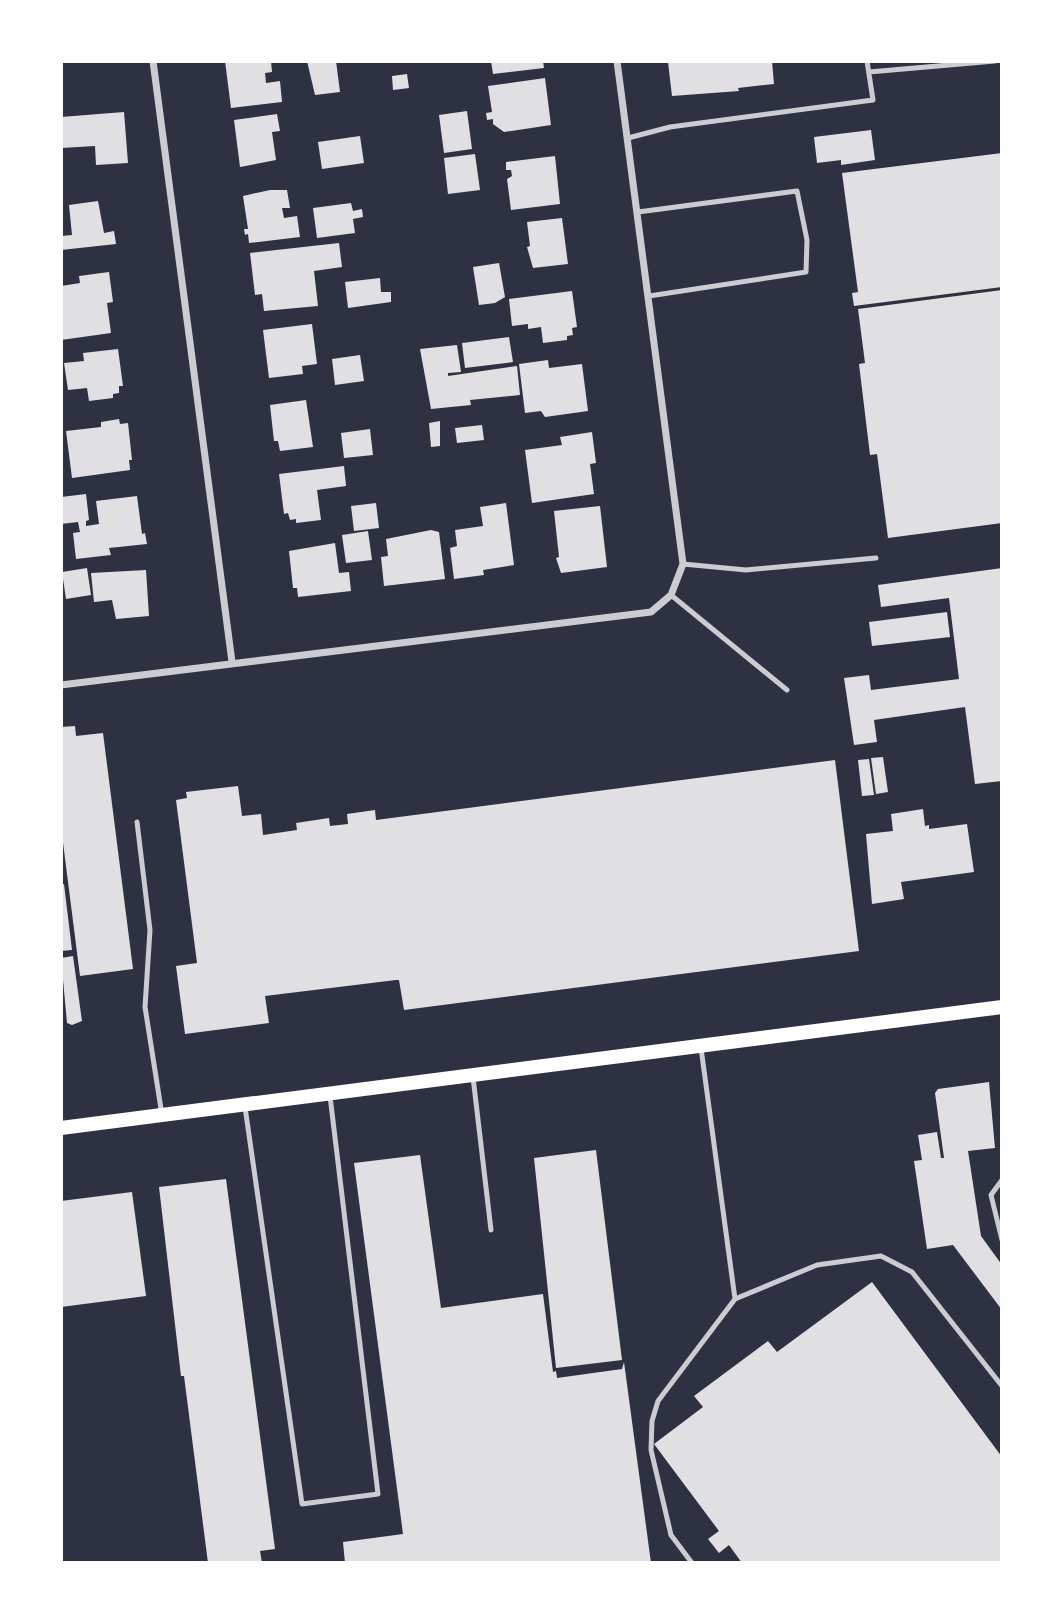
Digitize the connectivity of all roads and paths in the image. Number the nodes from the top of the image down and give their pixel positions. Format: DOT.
graph roads {
  1 [pos="153,61"];
  2 [pos="617,61"];
  3 [pos="867,61"];
  4 [pos="995,61"];
  5 [pos="869,72"];
  6 [pos="628,138"];
  7 [pos="638,212"];
  8 [pos="649,296"];
  9 [pos="876,558"];
  10 [pos="683,564"];
  11 [pos="671,595"];
  12 [pos="232,662"];
  13 [pos="61,685"];
  14 [pos="786,690"];
  15 [pos="136,822"];
  16 [pos="1002,1007"];
  17 [pos="701,1045"];
  18 [pos="473,1075"];
  19 [pos="330,1093"];
  20 [pos="245,1104"];
  21 [pos="162,1115"];
  22 [pos="61,1128"];
  23 [pos="1002,1180"];
  24 [pos="491,1230"];
  25 [pos="1002,1240"];
  26 [pos="734,1299"];
  27 [pos="1002,1387"];
  28 [pos="692,1563"];
  1 -- 12 [label="street"];
  2 -- 6 [label="street"];
  3 -- 5 [label="lane"];
  4 -- 5 [label="lane"];
  5 -- 6 [label="lane"];
  6 -- 7 [label="street"];
  7 -- 8 [label="street"];
  7 -- 8 [label="lane"];
  8 -- 10 [label="street"];
  9 -- 10 [label="lane"];
  10 -- 11 [label="street"];
  11 -- 12 [label="street"];
  11 -- 14 [label="lane"];
  12 -- 13 [label="street"];
  15 -- 21 [label="lane"];
  16 -- 17 [label="main road"];
  17 -- 18 [label="main road"];
  17 -- 26 [label="lane"];
  18 -- 19 [label="main road"];
  18 -- 24 [label="lane"];
  19 -- 20 [label="main road"];
  19 -- 20 [label="lane"];
  20 -- 21 [label="main road"];
  21 -- 22 [label="main road"];
  23 -- 25 [label="lane"];
  26 -- 27 [label="lane"];
  26 -- 28 [label="lane"];
}
